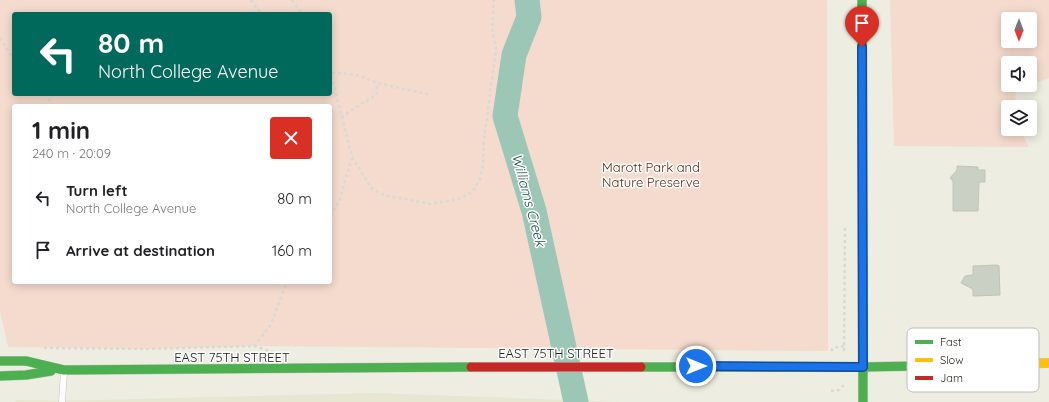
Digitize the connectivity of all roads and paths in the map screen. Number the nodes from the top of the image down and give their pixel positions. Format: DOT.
graph roads {
  1 [pos="251,0"];
  2 [pos="292,0"];
  3 [pos="494,0"];
  4 [pos="862,0"];
  5 [pos="260,12"];
  6 [pos="301,12"];
  7 [pos="0,38"];
  8 [pos="12,57"];
  9 [pos="332,73"];
  10 [pos="377,83"];
  11 [pos="332,93"];
  12 [pos="428,94"];
  13 [pos="336,96"];
  14 [pos="341,117"];
  15 [pos="352,158"];
  16 [pos="332,213"];
  17 [pos="286,284"];
  18 [pos="254,346"];
  19 [pos="38,348"];
  20 [pos="277,353"];
  21 [pos="0,361"];
  22 [pos="1039,363"];
  23 [pos="1049,363"];
  24 [pos="907,366"];
  25 [pos="863,367"];
  26 [pos="63,370"];
  27 [pos="0,376"];
  28 [pos="844,385"];
  29 [pos="831,391"];
  30 [pos="62,402"];
  31 [pos="863,402"];
  1 -- 5 [label="path"];
  2 -- 6 [label="path"];
  3 -- 15 [label="path"];
  4 -- 25 [label="street"];
  7 -- 8 [label="path"];
  9 -- 10 [label="path"];
  9 -- 13 [label="path"];
  10 -- 12 [label="path"];
  10 -- 14 [label="path"];
  11 -- 13 [label="path"];
  13 -- 14 [label="path"];
  14 -- 15 [label="path"];
  15 -- 16 [label="path"];
  17 -- 18 [label="path"];
  18 -- 19 [label="path"];
  18 -- 20 [label="path"];
  21 -- 26 [label="street, EAST 75TH STREET"];
  22 -- 23 [label="street, EAST 75TH STREET"];
  24 -- 25 [label="street, EAST 75TH STREET"];
  25 -- 26 [label="street, EAST 75TH STREET"];
  25 -- 31 [label="street"];
  26 -- 27 [label="street, EAST 75TH STREET"];
  26 -- 30 [label="lane"];
  28 -- 29 [label="path"];
}
